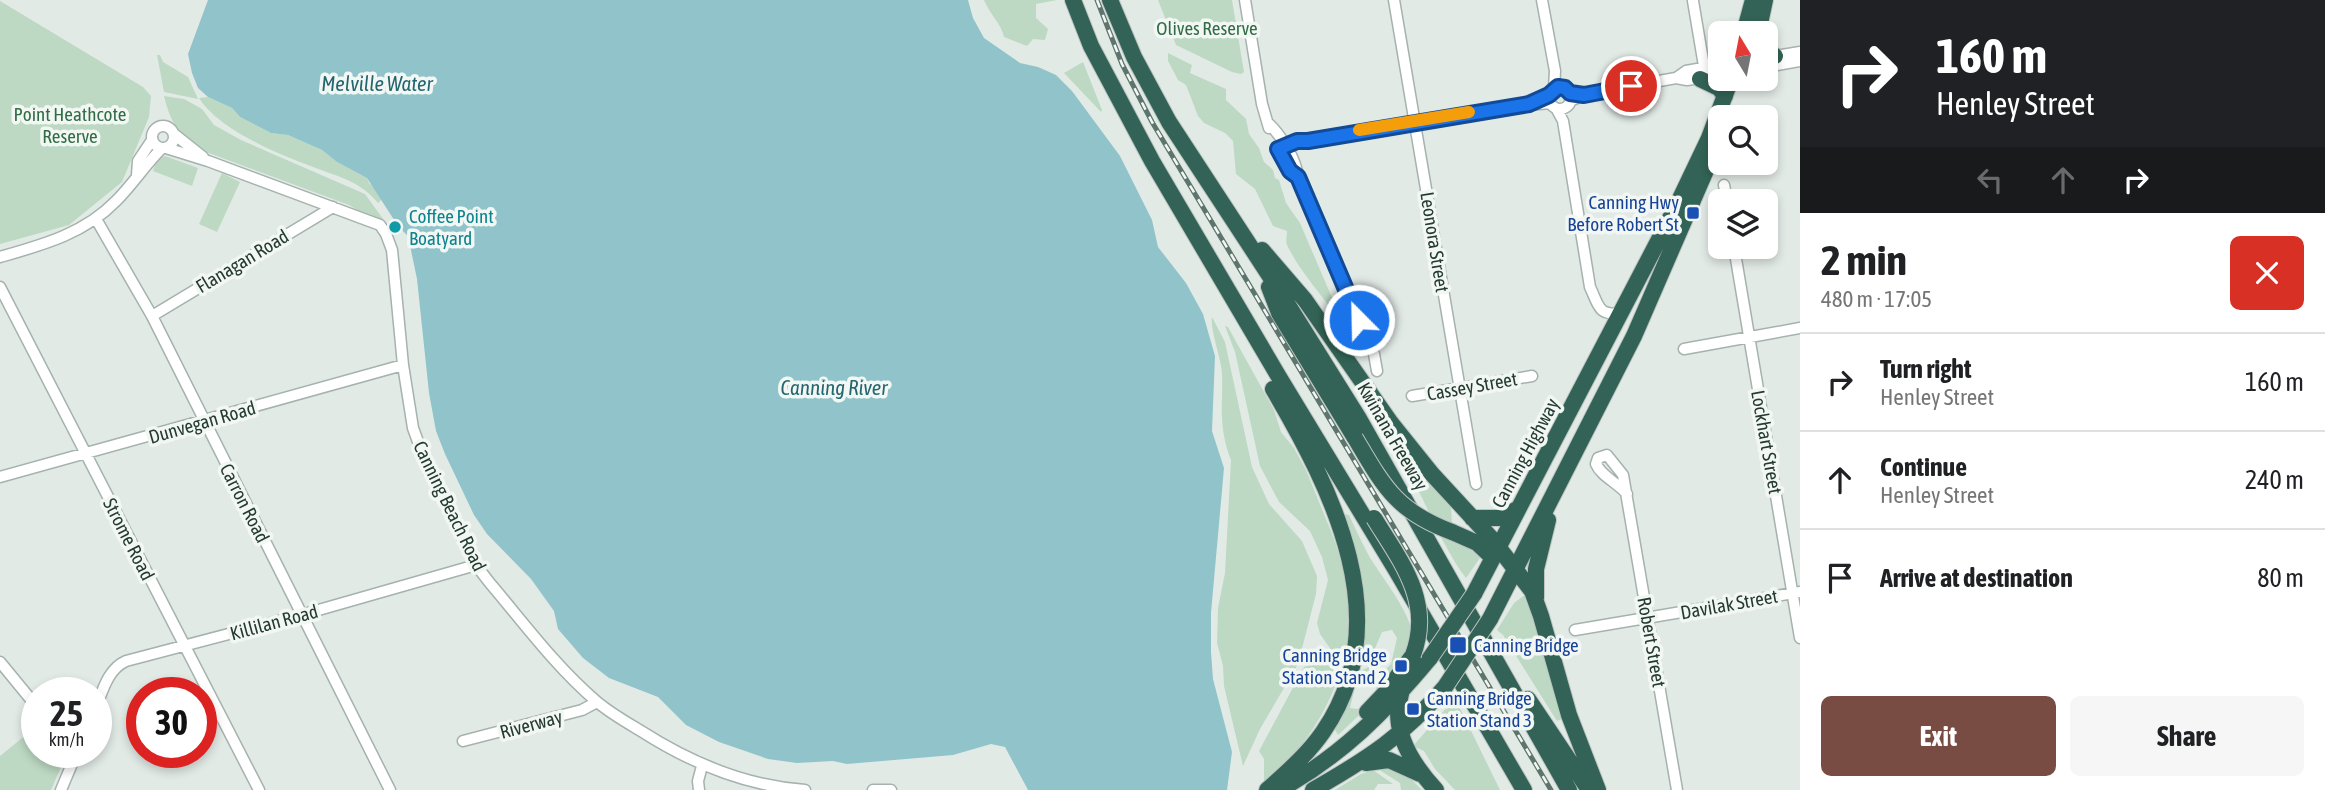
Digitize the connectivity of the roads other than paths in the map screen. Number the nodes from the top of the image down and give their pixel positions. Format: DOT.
graph roads {
  1 [pos="1073,0"];
  2 [pos="1110,0"];
  3 [pos="1245,0"];
  4 [pos="1394,0"];
  5 [pos="1542,0"];
  6 [pos="1753,0"];
  7 [pos="1765,0"];
  8 [pos="1693,1"];
  9 [pos="1747,21"];
  10 [pos="1761,21"];
  11 [pos="1800,52"];
  12 [pos="1778,56"];
  13 [pos="1778,59"];
  14 [pos="1800,61"];
  15 [pos="1708,72"];
  16 [pos="1703,75"];
  17 [pos="1708,75"];
  18 [pos="1727,91"];
  19 [pos="1725,96"];
  20 [pos="1560,98"];
  21 [pos="1415,121"];
  22 [pos="1131,123"];
  23 [pos="174,134"];
  24 [pos="152,140"];
  25 [pos="164,148"];
  26 [pos="1283,150"];
  27 [pos="208,161"];
  28 [pos="1708,166"];
  29 [pos="137,175"];
  30 [pos="1724,185"];
  31 [pos="1725,189"];
  32 [pos="1219,201"];
  33 [pos="333,207"];
  34 [pos="96,219"];
  35 [pos="0,257"];
  36 [pos="1258,259"];
  37 [pos="1736,259"];
  38 [pos="0,287"];
  39 [pos="1622,313"];
  40 [pos="152,316"];
  41 [pos="1249,326"];
  42 [pos="1800,328"];
  43 [pos="1749,337"];
  44 [pos="1684,349"];
  45 [pos="404,365"];
  46 [pos="1377,371"];
  47 [pos="1532,376"];
  48 [pos="1459,388"];
  49 [pos="1412,396"];
  50 [pos="203,421"];
  51 [pos="86,454"];
  52 [pos="1617,466"];
  53 [pos="1604,474"];
  54 [pos="0,477"];
  55 [pos="1476,485"];
  56 [pos="1626,494"];
  57 [pos="1553,497"];
  58 [pos="1521,507"];
  59 [pos="1472,518"];
  60 [pos="1496,553"];
  61 [pos="476,565"];
  62 [pos="1516,570"];
  63 [pos="1796,593"];
  64 [pos="1537,601"];
  65 [pos="301,615"];
  66 [pos="1647,618"];
  67 [pos="1484,623"];
  68 [pos="1575,630"];
  69 [pos="1800,638"];
  70 [pos="185,646"];
  71 [pos="0,662"];
  72 [pos="109,677"];
  73 [pos="21,688"];
  74 [pos="1402,691"];
  75 [pos="597,702"];
  76 [pos="1474,705"];
  77 [pos="1400,734"];
  78 [pos="463,741"];
  79 [pos="1339,751"];
  80 [pos="1357,765"];
  81 [pos="702,766"];
  82 [pos="70,768"];
  83 [pos="1422,776"];
  84 [pos="61,790"];
  85 [pos="259,790"];
  86 [pos="390,790"];
  87 [pos="699,790"];
  88 [pos="805,790"];
  89 [pos="873,790"];
  90 [pos="891,790"];
  91 [pos="1267,790"];
  92 [pos="1279,790"];
  93 [pos="1313,790"];
  94 [pos="1436,790"];
  95 [pos="1516,790"];
  96 [pos="1524,790"];
  97 [pos="1569,790"];
  98 [pos="1588,790"];
  99 [pos="1598,790"];
  100 [pos="1677,790"];
  1 -- 22 [label="highway"];
  2 -- 32 [label="highway, Kwinana Freeway"];
  3 -- 26 [label="street"];
  4 -- 21 [label="street, Leonora Street"];
  5 -- 20 [label="street"];
  6 -- 9 [label="highway"];
  7 -- 10 [label="highway"];
  8 -- 16 [label="street"];
  11 -- 12 [label="street"];
  13 -- 14 [label="street"];
  15 -- 16 [label="street"];
  16 -- 17 [label="street"];
  16 -- 19 [label="highway"];
  16 -- 20 [label="street"];
  18 -- 19 [label="highway, Canning Highway"];
  19 -- 39 [label="highway, Canning Highway"];
  20 -- 21 [label="street"];
  20 -- 39 [label="street"];
  21 -- 26 [label="street"];
  21 -- 48 [label="street, Leonora Street"];
  22 -- 41 [label="highway"];
  22 -- 91 [label="highway"];
  23 -- 24 [label="street"];
  23 -- 25 [label="street"];
  23 -- 27 [label="street, Canning Beach Road"];
  24 -- 25 [label="street"];
  24 -- 29 [label="street"];
  25 -- 27 [label="street, Canning Beach Road"];
  25 -- 29 [label="street"];
  26 -- 46 [label="street"];
  27 -- 33 [label="street, Canning Beach Road"];
  28 -- 57 [label="highway"];
  29 -- 34 [label="street"];
  30 -- 31 [label="street"];
  32 -- 36 [label="highway, Kwinana Freeway"];
  32 -- 59 [label="highway"];
  33 -- 40 [label="street, Flanagan Road"];
  33 -- 45 [label="street, Canning Beach Road"];
  34 -- 35 [label="street"];
  34 -- 40 [label="street, Carron Road"];
  36 -- 60 [label="highway, bridge"];
  36 -- 67 [label="highway, Kwinana Freeway"];
  37 -- 43 [label="street, Lockhart Street"];
  38 -- 51 [label="street, Strome Road"];
  39 -- 58 [label="highway, Canning Highway"];
  40 -- 50 [label="street, Carron Road"];
  41 -- 76 [label="highway"];
  41 -- 79 [label="highway, bridge"];
  42 -- 43 [label="street"];
  43 -- 44 [label="street"];
  43 -- 63 [label="street, Lockhart Street"];
  45 -- 50 [label="street, Dunvegan Road"];
  45 -- 61 [label="street, Canning Beach Road"];
  47 -- 48 [label="street, Cassey Street"];
  48 -- 49 [label="street, Cassey Street"];
  48 -- 55 [label="street, Leonora Street"];
  50 -- 51 [label="street, Dunvegan Road"];
  50 -- 65 [label="street, Carron Road"];
  51 -- 54 [label="street, Dunvegan Road"];
  51 -- 70 [label="street, Strome Road"];
  52 -- 53 [label="street"];
  52 -- 53 [label="street"];
  52 -- 56 [label="street, Robert Street"];
  53 -- 56 [label="street"];
  56 -- 66 [label="street, Robert Street"];
  57 -- 62 [label="highway"];
  57 -- 64 [label="highway"];
  58 -- 59 [label="highway"];
  58 -- 60 [label="highway, Canning Highway"];
  59 -- 60 [label="highway"];
  60 -- 62 [label="highway"];
  60 -- 74 [label="highway, Canning Highway, bridge"];
  61 -- 65 [label="street, Killilan Road"];
  61 -- 75 [label="street, Canning Beach Road"];
  62 -- 64 [label="highway"];
  62 -- 67 [label="highway"];
  63 -- 66 [label="street, Davilak Street"];
  63 -- 69 [label="street, Lockhart Street"];
  64 -- 99 [label="highway"];
  65 -- 70 [label="street, Killilan Road"];
  65 -- 86 [label="street, Carron Road"];
  66 -- 68 [label="street, Davilak Street"];
  66 -- 100 [label="street, Robert Street"];
  67 -- 77 [label="highway, bridge"];
  67 -- 97 [label="highway, Kwinana Freeway"];
  67 -- 98 [label="highway"];
  70 -- 72 [label="street, Killilan Road"];
  70 -- 85 [label="street, Strome Road"];
  71 -- 73 [label="street"];
  74 -- 77 [label="highway"];
  74 -- 79 [label="highway, Canning Highway"];
  75 -- 78 [label="street, Riverway"];
  75 -- 81 [label="street, Canning Beach Road"];
  76 -- 95 [label="highway"];
  76 -- 96 [label="highway"];
  77 -- 80 [label="highway"];
  77 -- 83 [label="highway"];
  79 -- 92 [label="highway, Canning Highway"];
  80 -- 83 [label="highway"];
  80 -- 93 [label="highway"];
  81 -- 87 [label="street"];
  81 -- 88 [label="street, Canning Beach Road"];
  82 -- 84 [label="street"];
  83 -- 94 [label="highway"];
  89 -- 90 [label="street"];
}
